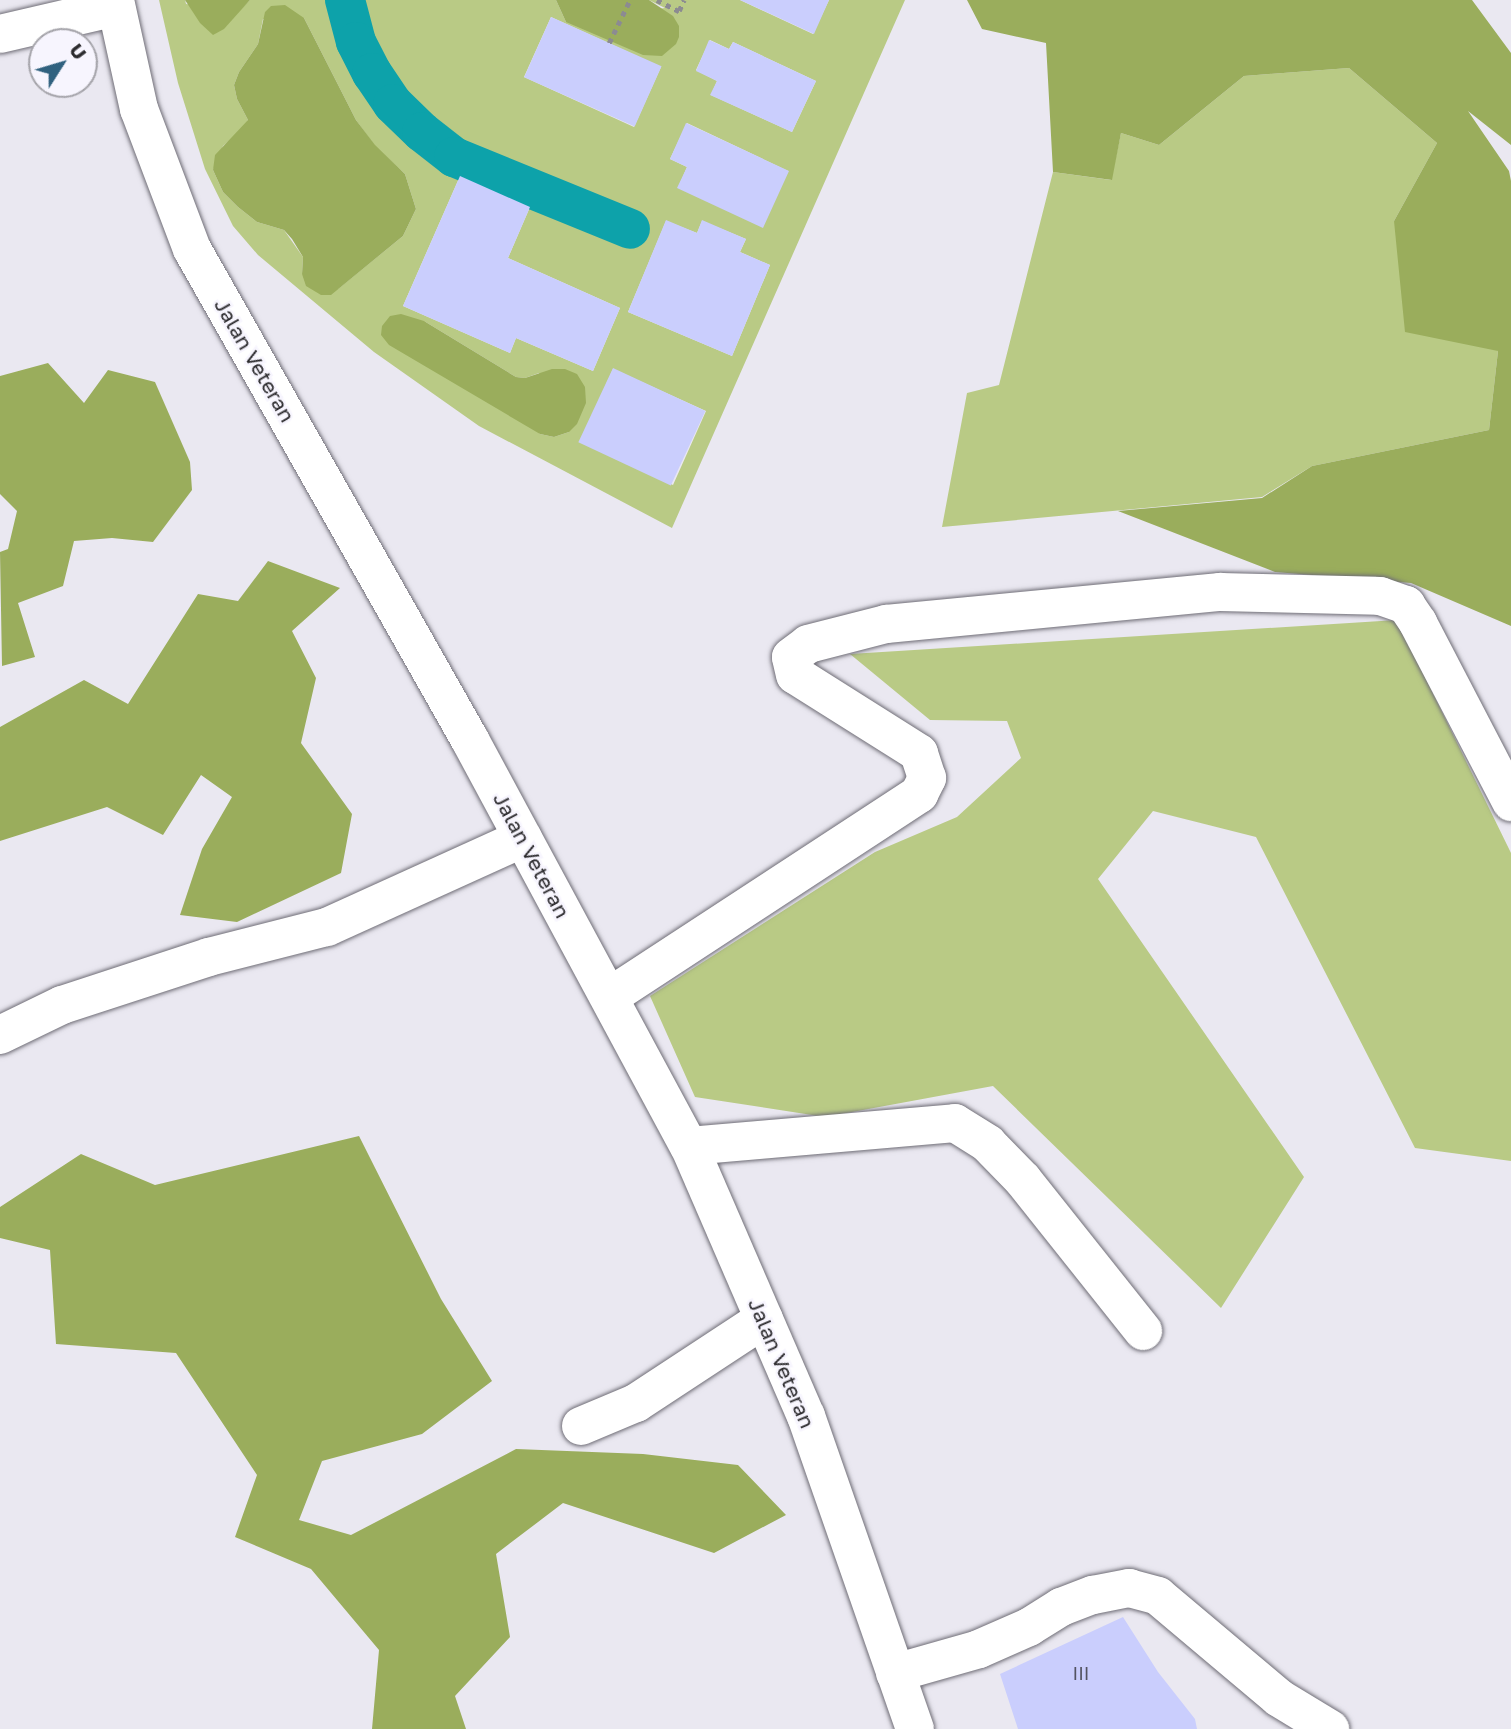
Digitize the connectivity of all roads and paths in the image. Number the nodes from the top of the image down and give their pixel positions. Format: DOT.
graph roads {
  1 [pos="630,0"];
  2 [pos="657,0"];
  3 [pos="684,0"];
  4 [pos="115,3"];
  5 [pos="0,34"];
  6 [pos="609,43"];
  7 [pos="1511,802"];
  8 [pos="523,838"];
  9 [pos="609,997"];
  10 [pos="0,1035"];
  11 [pos="689,1146"];
  12 [pos="764,1319"];
  13 [pos="1143,1331"];
  14 [pos="581,1426"];
  15 [pos="895,1672"];
  16 [pos="915,1729"];
  17 [pos="1330,1729"];
  1 -- 6 [label="path"];
  2 -- 3 [label="path"];
  4 -- 5 [label="street"];
  4 -- 8 [label="street, Jalan Veteran"];
  7 -- 9 [label="street"];
  8 -- 9 [label="street, Jalan Veteran"];
  8 -- 10 [label="street"];
  9 -- 11 [label="street, Jalan Veteran"];
  11 -- 12 [label="street, Jalan Veteran"];
  11 -- 13 [label="street"];
  12 -- 14 [label="street"];
  12 -- 15 [label="street, Jalan Veteran"];
  15 -- 16 [label="street, Jalan Veteran"];
  15 -- 17 [label="street"];
}
